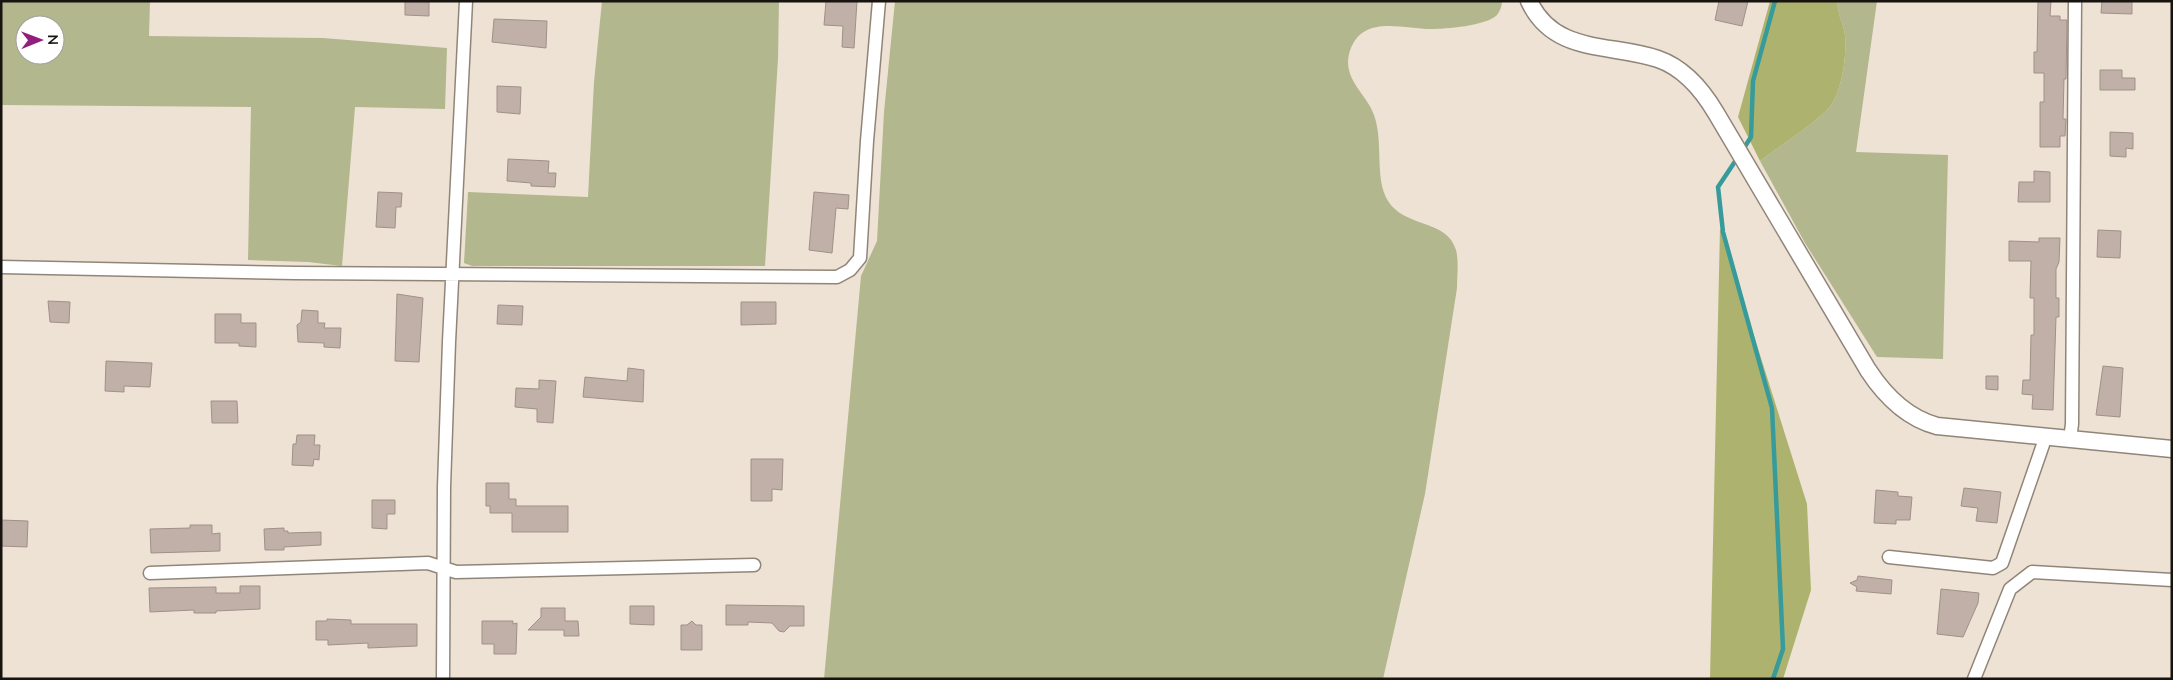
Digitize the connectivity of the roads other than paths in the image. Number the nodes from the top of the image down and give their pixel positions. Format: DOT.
graph roads {
  1 [pos="466,1"];
  2 [pos="880,1"];
  3 [pos="1529,1"];
  4 [pos="2075,1"];
  5 [pos="1,267"];
  6 [pos="453,273"];
  7 [pos="2046,436"];
  8 [pos="2070,439"];
  9 [pos="2172,449"];
  10 [pos="1889,558"];
  11 [pos="754,565"];
  12 [pos="444,569"];
  13 [pos="150,573"];
  14 [pos="2172,580"];
  15 [pos="442,679"];
  16 [pos="1974,679"];
  1 -- 6 [label="street"];
  2 -- 6 [label="street"];
  3 -- 7 [label="street"];
  4 -- 8 [label="street"];
  5 -- 6 [label="street"];
  6 -- 12 [label="street"];
  7 -- 8 [label="street"];
  7 -- 10 [label="street"];
  8 -- 9 [label="street"];
  11 -- 12 [label="street"];
  12 -- 13 [label="street"];
  12 -- 15 [label="street"];
  14 -- 16 [label="street"];
}
